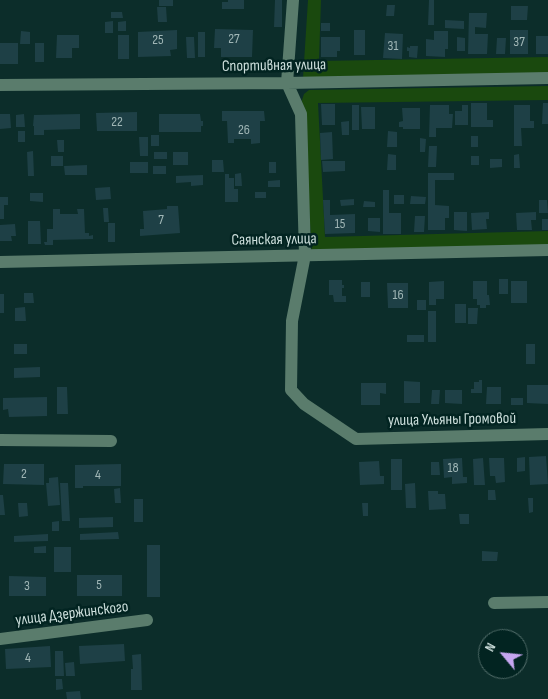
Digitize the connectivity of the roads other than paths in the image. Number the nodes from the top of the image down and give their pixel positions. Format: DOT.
graph roads {
  1 [pos="294,0"];
  2 [pos="548,78"];
  3 [pos="288,83"];
  4 [pos="0,85"];
  5 [pos="548,250"];
  6 [pos="305,255"];
  7 [pos="0,262"];
  8 [pos="548,434"];
  9 [pos="0,440"];
  10 [pos="111,441"];
  11 [pos="548,602"];
  12 [pos="494,603"];
  13 [pos="147,620"];
  14 [pos="0,639"];
  1 -- 3 [label="street"];
  2 -- 3 [label="street, Спортивная улица"];
  3 -- 4 [label="street, Спортивная улица"];
  3 -- 6 [label="street"];
  5 -- 6 [label="street, Саянская улица"];
  6 -- 7 [label="street, Саянская улица"];
  6 -- 8 [label="street, улица Ульяны Громовой"];
  9 -- 10 [label="street"];
  11 -- 12 [label="street"];
  13 -- 14 [label="street, улица Дзержинского"];
}
